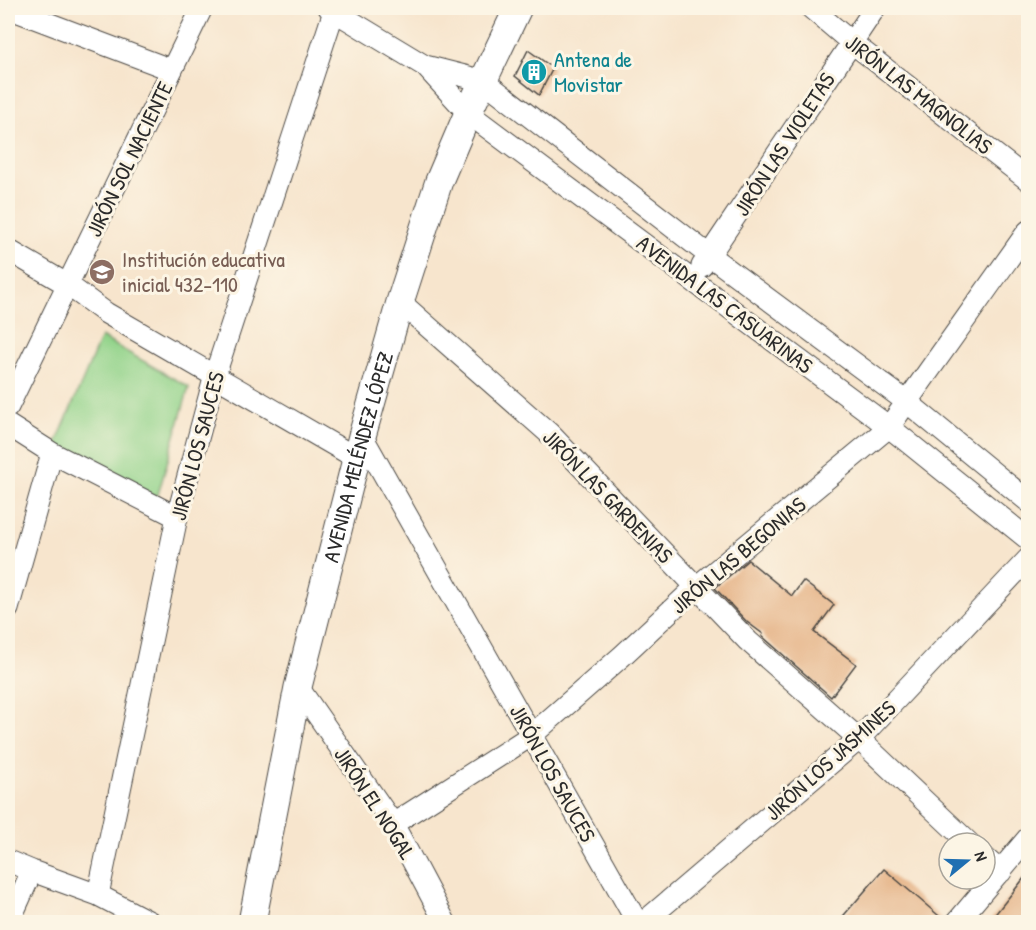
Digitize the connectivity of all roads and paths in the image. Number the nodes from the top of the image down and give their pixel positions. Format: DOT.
graph roads {
  1 [pos="8,8"];
  2 [pos="202,8"];
  3 [pos="518,8"];
  4 [pos="812,8"];
  5 [pos="875,8"];
  6 [pos="332,9"];
  7 [pos="35,12"];
  8 [pos="851,42"];
  9 [pos="425,66"];
  10 [pos="172,70"];
  11 [pos="484,81"];
  12 [pos="468,113"];
  13 [pos="1029,180"];
  14 [pos="1029,231"];
  15 [pos="8,250"];
  16 [pos="710,256"];
  17 [pos="692,279"];
  18 [pos="68,285"];
  19 [pos="400,302"];
  20 [pos="215,375"];
  21 [pos="907,402"];
  22 [pos="8,407"];
  23 [pos="8,425"];
  24 [pos="889,427"];
  25 [pos="360,448"];
  26 [pos="52,453"];
  27 [pos="1029,501"];
  28 [pos="177,518"];
  29 [pos="1029,539"];
  30 [pos="1029,559"];
  31 [pos="695,588"];
  32 [pos="8,609"];
  33 [pos="298,687"];
  34 [pos="532,735"];
  35 [pos="859,740"];
  36 [pos="393,824"];
  37 [pos="956,831"];
  38 [pos="1029,838"];
  39 [pos="8,861"];
  40 [pos="997,868"];
  41 [pos="32,872"];
  42 [pos="1001,872"];
  43 [pos="98,895"];
  44 [pos="9,922"];
  45 [pos="150,922"];
  46 [pos="252,922"];
  47 [pos="445,922"];
  48 [pos="637,922"];
  49 [pos="644,922"];
  50 [pos="957,922"];
  1 -- 7 [label="street"];
  2 -- 10 [label="street, JIRÓN SOL NACIENTE"];
  3 -- 11 [label="street, AVENIDA MELÉNDEZ LÓPEZ"];
  4 -- 8 [label="street, JIRÓN LAS MAGNOLIAS"];
  5 -- 8 [label="street, JIRÓN LAS VIOLETAS"];
  6 -- 9 [label="street, AVENIDA LAS CASUARINAS"];
  6 -- 20 [label="street, JIRÓN LOS SAUCES"];
  7 -- 10 [label="street"];
  8 -- 13 [label="street, JIRÓN LAS MAGNOLIAS"];
  8 -- 16 [label="street, JIRÓN LAS VIOLETAS"];
  9 -- 11 [label="street, AVENIDA LAS CASUARINAS"];
  9 -- 12 [label="street, AVENIDA LAS CASUARINAS"];
  10 -- 18 [label="street, JIRÓN SOL NACIENTE"];
  11 -- 12 [label="street, AVENIDA MELÉNDEZ LÓPEZ"];
  11 -- 16 [label="street, AVENIDA LAS CASUARINAS"];
  12 -- 17 [label="street, AVENIDA LAS CASUARINAS"];
  12 -- 19 [label="street, AVENIDA MELÉNDEZ LÓPEZ"];
  14 -- 21 [label="street, JIRÓN LAS BEGONIAS"];
  15 -- 18 [label="street"];
  16 -- 17 [label="street, JIRÓN LAS VIOLETAS"];
  16 -- 21 [label="street, AVENIDA LAS CASUARINAS"];
  17 -- 24 [label="street, AVENIDA LAS CASUARINAS"];
  18 -- 20 [label="street"];
  18 -- 22 [label="street, JIRÓN SOL NACIENTE"];
  19 -- 25 [label="street, AVENIDA MELÉNDEZ LÓPEZ"];
  19 -- 31 [label="street, JIRÓN LAS GARDENIAS"];
  20 -- 25 [label="street"];
  20 -- 28 [label="street, JIRÓN LOS SAUCES"];
  21 -- 24 [label="street, JIRÓN LAS BEGONIAS"];
  21 -- 27 [label="street, AVENIDA LAS CASUARINAS"];
  23 -- 26 [label="street"];
  24 -- 29 [label="street, AVENIDA LAS CASUARINAS"];
  24 -- 31 [label="street, JIRÓN LAS BEGONIAS"];
  25 -- 33 [label="street, AVENIDA MELÉNDEZ LÓPEZ"];
  25 -- 34 [label="street, JIRÓN LOS SAUCES"];
  26 -- 28 [label="street"];
  26 -- 32 [label="street"];
  28 -- 43 [label="street, JIRÓN LOS SAUCES"];
  30 -- 35 [label="street, JIRÓN LOS JASMINES"];
  31 -- 34 [label="street, JIRÓN LAS BEGONIAS"];
  31 -- 35 [label="street, JIRÓN LAS GARDENIAS"];
  33 -- 36 [label="street, JIRÓN EL NOGAL"];
  33 -- 46 [label="street, AVENIDA MELÉNDEZ LÓPEZ"];
  34 -- 36 [label="street, JIRÓN LAS BEGONIAS"];
  34 -- 48 [label="street, JIRÓN LOS SAUCES"];
  35 -- 37 [label="street, JIRÓN LAS GARDENIAS"];
  35 -- 49 [label="street, JIRÓN LOS JASMINES"];
  36 -- 47 [label="street, JIRÓN EL NOGAL"];
  38 -- 42 [label="street"];
  39 -- 41 [label="street"];
  40 -- 42 [label="street"];
  41 -- 43 [label="street"];
  41 -- 44 [label="street"];
  42 -- 50 [label="street"];
  43 -- 45 [label="street"];
}
